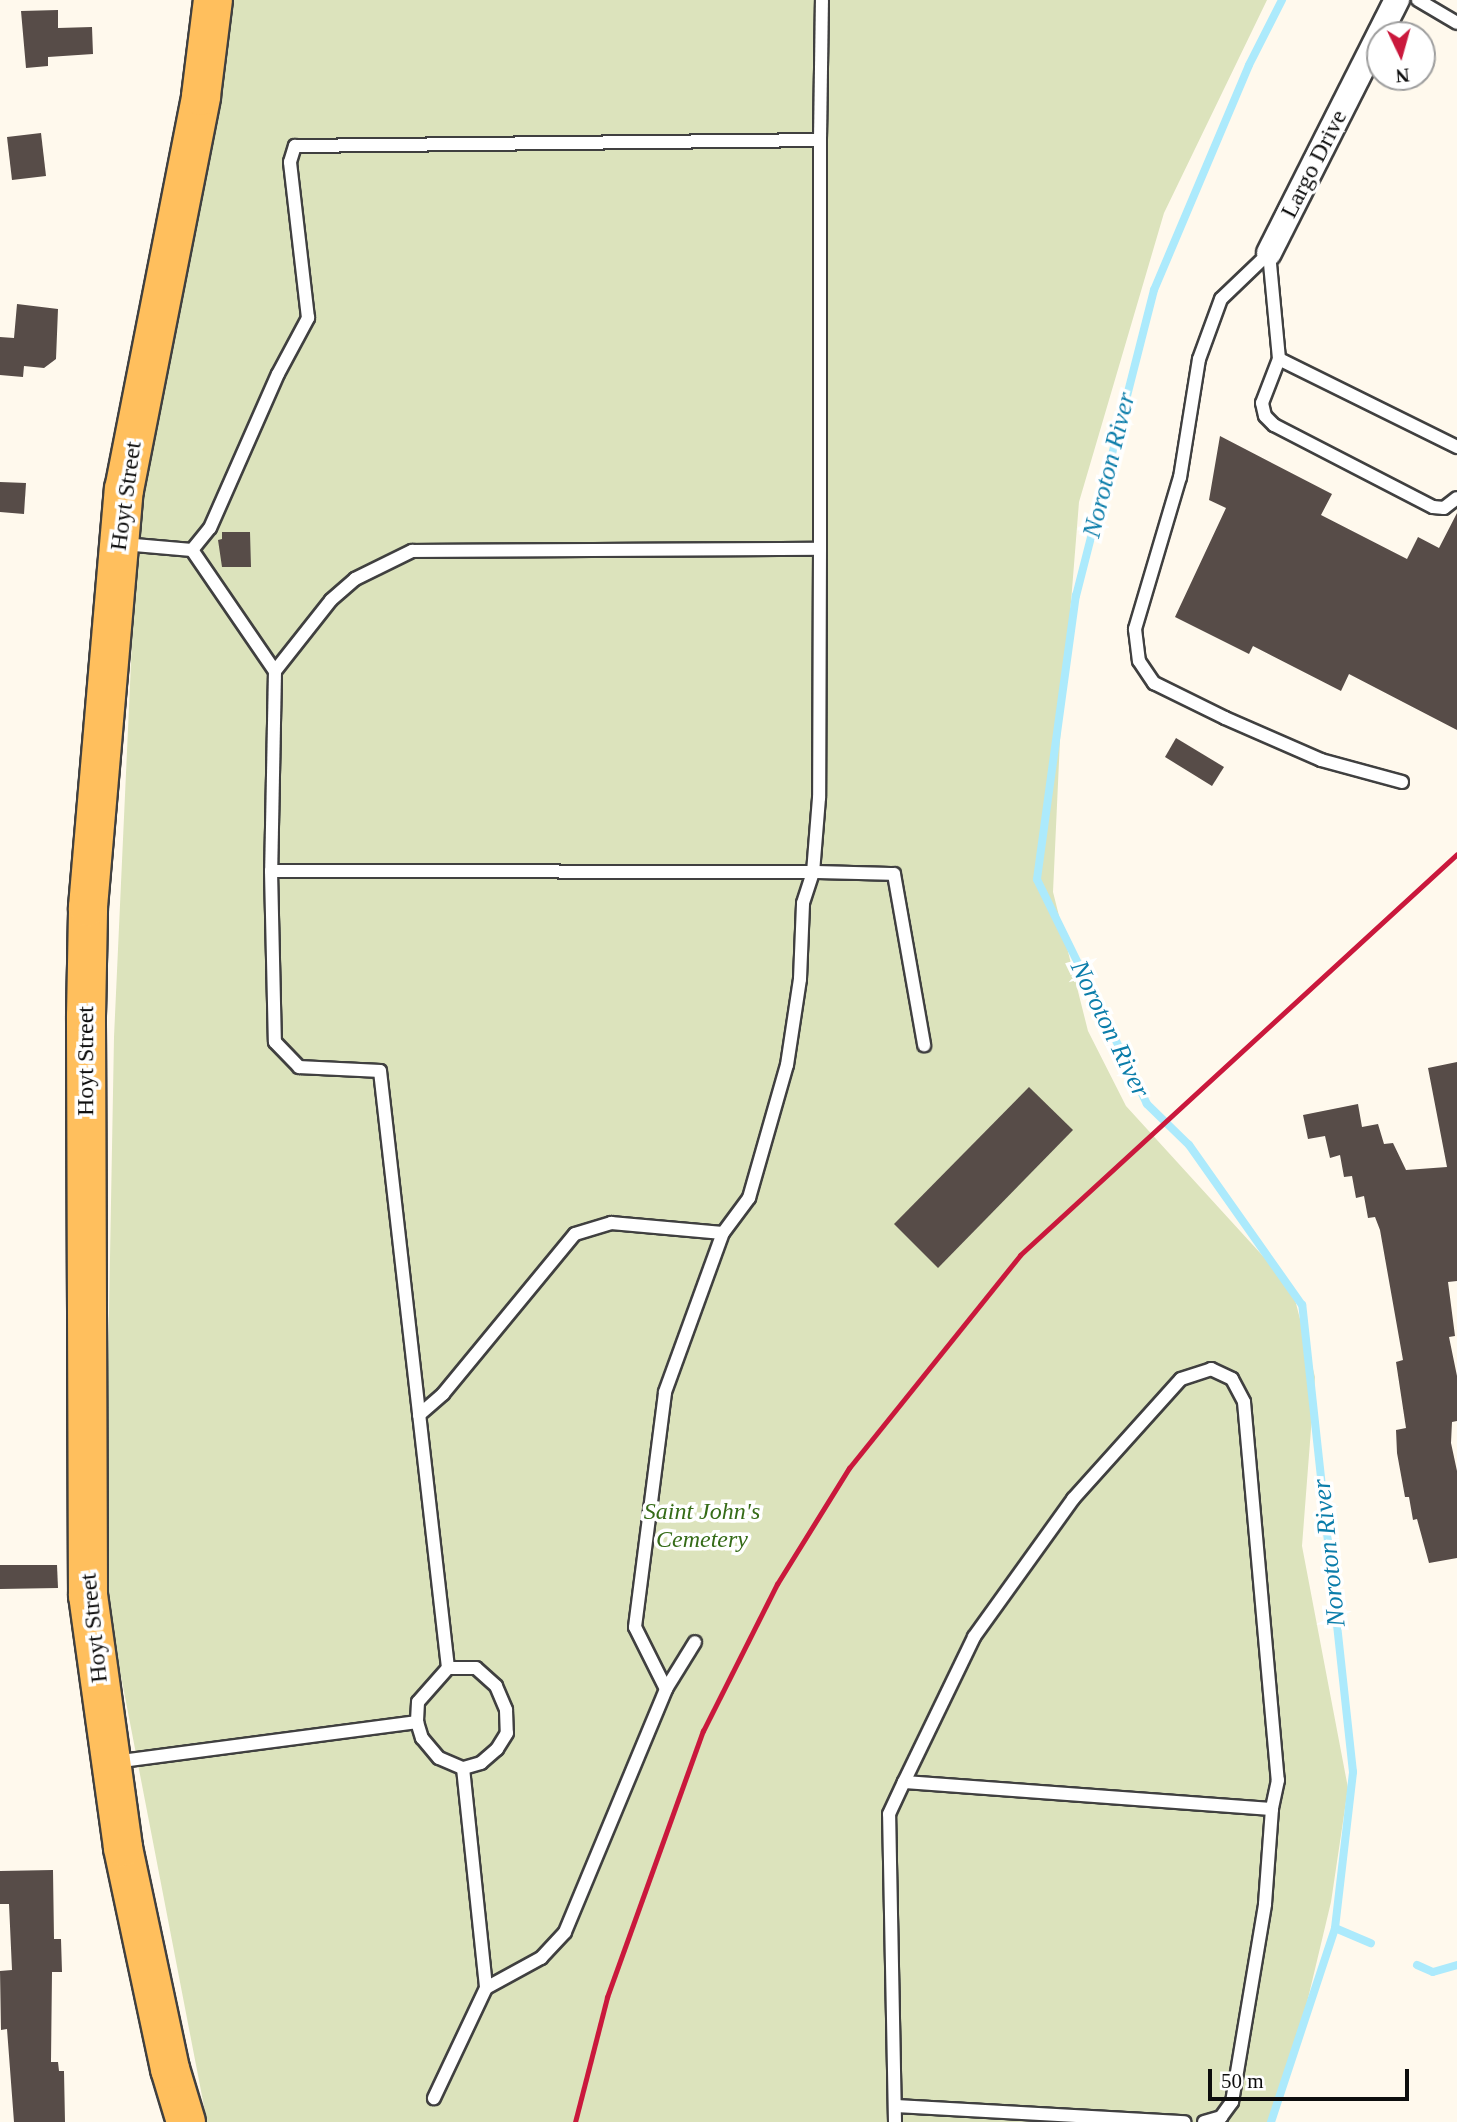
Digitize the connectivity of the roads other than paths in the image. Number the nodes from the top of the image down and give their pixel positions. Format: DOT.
graph roads {
  1 [pos="213,0"];
  2 [pos="822,0"];
  3 [pos="1396,0"];
  4 [pos="1418,0"];
  5 [pos="1457,23"];
  6 [pos="820,140"];
  7 [pos="1269,253"];
  8 [pos="1279,359"];
  9 [pos="1457,447"];
  10 [pos="1457,498"];
  11 [pos="118,543"];
  12 [pos="820,549"];
  13 [pos="192,550"];
  14 [pos="275,671"];
  15 [pos="1402,782"];
  16 [pos="271,871"];
  17 [pos="813,872"];
  18 [pos="924,1045"];
  19 [pos="723,1233"];
  20 [pos="419,1415"];
  21 [pos="695,1642"];
  22 [pos="448,1668"];
  23 [pos="666,1689"];
  24 [pos="417,1723"];
  25 [pos="110,1762"];
  26 [pos="463,1768"];
  27 [pos="904,1782"];
  28 [pos="1272,1809"];
  29 [pos="485,1988"];
  30 [pos="434,2098"];
  31 [pos="896,2106"];
  32 [pos="186,2122"];
  33 [pos="895,2122"];
  34 [pos="1185,2122"];
  35 [pos="1204,2122"];
  1 -- 11 [label="main road, Hoyt Street"];
  2 -- 6 [label="lane"];
  3 -- 7 [label="street, Largo Drive"];
  4 -- 5 [label="lane"];
  6 -- 12 [label="lane"];
  6 -- 13 [label="lane"];
  7 -- 8 [label="lane"];
  7 -- 15 [label="lane"];
  8 -- 9 [label="lane"];
  8 -- 10 [label="lane"];
  11 -- 13 [label="lane"];
  11 -- 25 [label="main road, Hoyt Street"];
  12 -- 14 [label="lane"];
  12 -- 17 [label="lane"];
  13 -- 14 [label="lane"];
  14 -- 16 [label="lane"];
  16 -- 17 [label="lane"];
  16 -- 20 [label="lane"];
  17 -- 18 [label="lane"];
  17 -- 19 [label="lane"];
  19 -- 20 [label="lane"];
  19 -- 23 [label="lane"];
  20 -- 22 [label="lane"];
  21 -- 23 [label="lane"];
  22 -- 24 [label="lane"];
  22 -- 26 [label="lane"];
  23 -- 29 [label="lane"];
  24 -- 25 [label="lane"];
  24 -- 26 [label="lane"];
  25 -- 32 [label="main road, Hoyt Street"];
  26 -- 29 [label="lane"];
  27 -- 28 [label="lane"];
  27 -- 28 [label="lane"];
  27 -- 31 [label="lane"];
  28 -- 35 [label="lane"];
  29 -- 30 [label="lane"];
  31 -- 33 [label="lane"];
  31 -- 34 [label="lane"];
}
